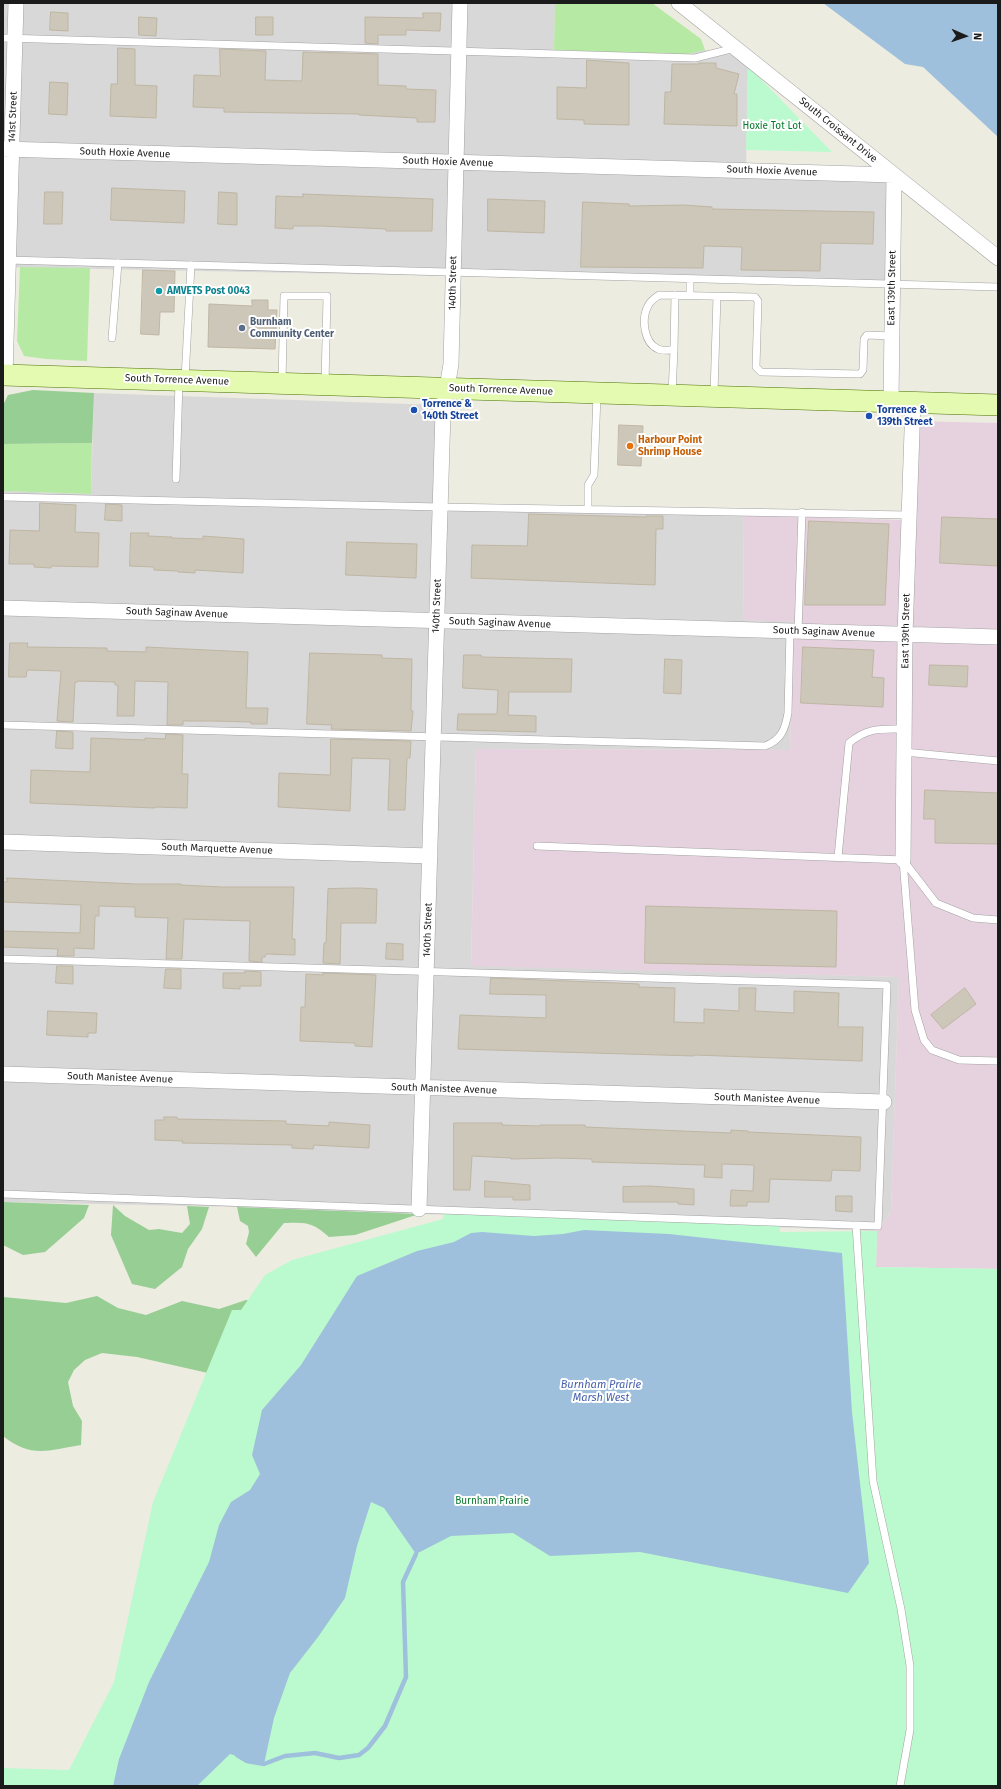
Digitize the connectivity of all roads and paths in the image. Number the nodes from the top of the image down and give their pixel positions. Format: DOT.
graph roads {
  1 [pos="16,3"];
  2 [pos="460,3"];
  3 [pos="679,3"];
  4 [pos="9,38"];
  5 [pos="735,48"];
  6 [pos="458,50"];
  7 [pos="8,149"];
  8 [pos="456,162"];
  9 [pos="894,175"];
  10 [pos="998,258"];
  11 [pos="6,260"];
  12 [pos="118,263"];
  13 [pos="191,265"];
  14 [pos="453,272"];
  15 [pos="690,278"];
  16 [pos="892,284"];
  17 [pos="998,287"];
  18 [pos="675,294"];
  19 [pos="690,295"];
  20 [pos="717,296"];
  21 [pos="892,336"];
  22 [pos="112,338"];
  23 [pos="674,350"];
  24 [pos="4,375"];
  25 [pos="182,381"];
  26 [pos="282,384"];
  27 [pos="325,385"];
  28 [pos="447,388"];
  29 [pos="598,393"];
  30 [pos="672,395"];
  31 [pos="714,396"];
  32 [pos="891,401"];
  33 [pos="913,402"];
  34 [pos="998,405"];
  35 [pos="176,479"];
  36 [pos="3,497"];
  37 [pos="440,507"];
  38 [pos="588,509"];
  39 [pos="802,512"];
  40 [pos="909,515"];
  41 [pos="3,608"];
  42 [pos="437,621"];
  43 [pos="794,631"];
  44 [pos="906,635"];
  45 [pos="998,637"];
  46 [pos="3,725"];
  47 [pos="904,729"];
  48 [pos="434,738"];
  49 [pos="904,752"];
  50 [pos="998,761"];
  51 [pos="3,842"];
  52 [pos="537,846"];
  53 [pos="430,856"];
  54 [pos="838,857"];
  55 [pos="903,860"];
  56 [pos="998,920"];
  57 [pos="3,959"];
  58 [pos="427,972"];
  59 [pos="998,1061"];
  60 [pos="3,1074"];
  61 [pos="423,1088"];
  62 [pos="884,1102"];
  63 [pos="3,1194"];
  64 [pos="419,1209"];
  65 [pos="856,1225"];
  66 [pos="900,1786"];
  1 -- 4 [label="street, 141st Street"];
  2 -- 6 [label="street, 140th Street"];
  3 -- 5 [label="street, South Croissant Drive"];
  4 -- 6 [label="lane"];
  4 -- 7 [label="street, 141st Street"];
  5 -- 6 [label="lane"];
  5 -- 9 [label="street, South Croissant Drive"];
  6 -- 8 [label="street, 140th Street"];
  7 -- 8 [label="street, South Hoxie Avenue"];
  7 -- 11 [label="street, 141st Street"];
  8 -- 9 [label="street, South Hoxie Avenue"];
  8 -- 14 [label="street, 140th Street"];
  9 -- 10 [label="street, South Croissant Drive"];
  9 -- 16 [label="street, East 139th Street"];
  11 -- 12 [label="lane"];
  11 -- 24 [label="street, 141st Street"];
  12 -- 13 [label="lane"];
  12 -- 22 [label="lane"];
  13 -- 14 [label="lane"];
  13 -- 25 [label="lane"];
  14 -- 15 [label="lane"];
  14 -- 28 [label="street, 140th Street"];
  15 -- 16 [label="lane"];
  15 -- 19 [label="lane"];
  16 -- 17 [label="lane"];
  16 -- 21 [label="street, East 139th Street"];
  18 -- 19 [label="lane"];
  18 -- 23 [label="lane"];
  18 -- 23 [label="lane"];
  19 -- 20 [label="lane"];
  20 -- 21 [label="lane"];
  20 -- 31 [label="lane"];
  21 -- 32 [label="street, East 139th Street"];
  23 -- 30 [label="lane"];
  24 -- 25 [label="main road, South Torrence Avenue"];
  25 -- 26 [label="main road, South Torrence Avenue"];
  25 -- 35 [label="lane"];
  26 -- 27 [label="main road, South Torrence Avenue"];
  26 -- 27 [label="lane"];
  27 -- 28 [label="main road, South Torrence Avenue"];
  28 -- 29 [label="main road, South Torrence Avenue"];
  28 -- 37 [label="street, 140th Street"];
  29 -- 30 [label="main road, South Torrence Avenue"];
  29 -- 38 [label="lane"];
  30 -- 31 [label="main road, South Torrence Avenue"];
  31 -- 32 [label="main road, South Torrence Avenue"];
  32 -- 33 [label="main road, South Torrence Avenue"];
  33 -- 34 [label="main road, South Torrence Avenue"];
  33 -- 40 [label="street, East 139th Street"];
  36 -- 37 [label="lane"];
  37 -- 38 [label="lane"];
  37 -- 42 [label="street, 140th Street"];
  38 -- 39 [label="lane"];
  39 -- 40 [label="lane"];
  39 -- 43 [label="lane"];
  40 -- 44 [label="street, East 139th Street"];
  41 -- 42 [label="street, South Saginaw Avenue"];
  42 -- 43 [label="street, South Saginaw Avenue"];
  42 -- 48 [label="street, 140th Street"];
  43 -- 44 [label="street, South Saginaw Avenue"];
  43 -- 48 [label="lane"];
  44 -- 45 [label="street, South Saginaw Avenue"];
  44 -- 47 [label="street, East 139th Street"];
  46 -- 48 [label="lane"];
  47 -- 49 [label="street, East 139th Street"];
  47 -- 54 [label="lane"];
  48 -- 53 [label="street, 140th Street"];
  49 -- 50 [label="lane"];
  49 -- 55 [label="street, East 139th Street"];
  51 -- 53 [label="street, South Marquette Avenue"];
  52 -- 54 [label="lane"];
  53 -- 58 [label="street, 140th Street"];
  54 -- 55 [label="lane"];
  55 -- 56 [label="lane"];
  55 -- 59 [label="lane"];
  57 -- 58 [label="lane"];
  58 -- 61 [label="street, 140th Street"];
  58 -- 62 [label="lane"];
  60 -- 61 [label="street, South Manistee Avenue"];
  61 -- 62 [label="street, South Manistee Avenue"];
  61 -- 64 [label="street, 140th Street"];
  62 -- 65 [label="lane"];
  63 -- 64 [label="lane"];
  64 -- 65 [label="lane"];
  65 -- 66 [label="lane"];
}
